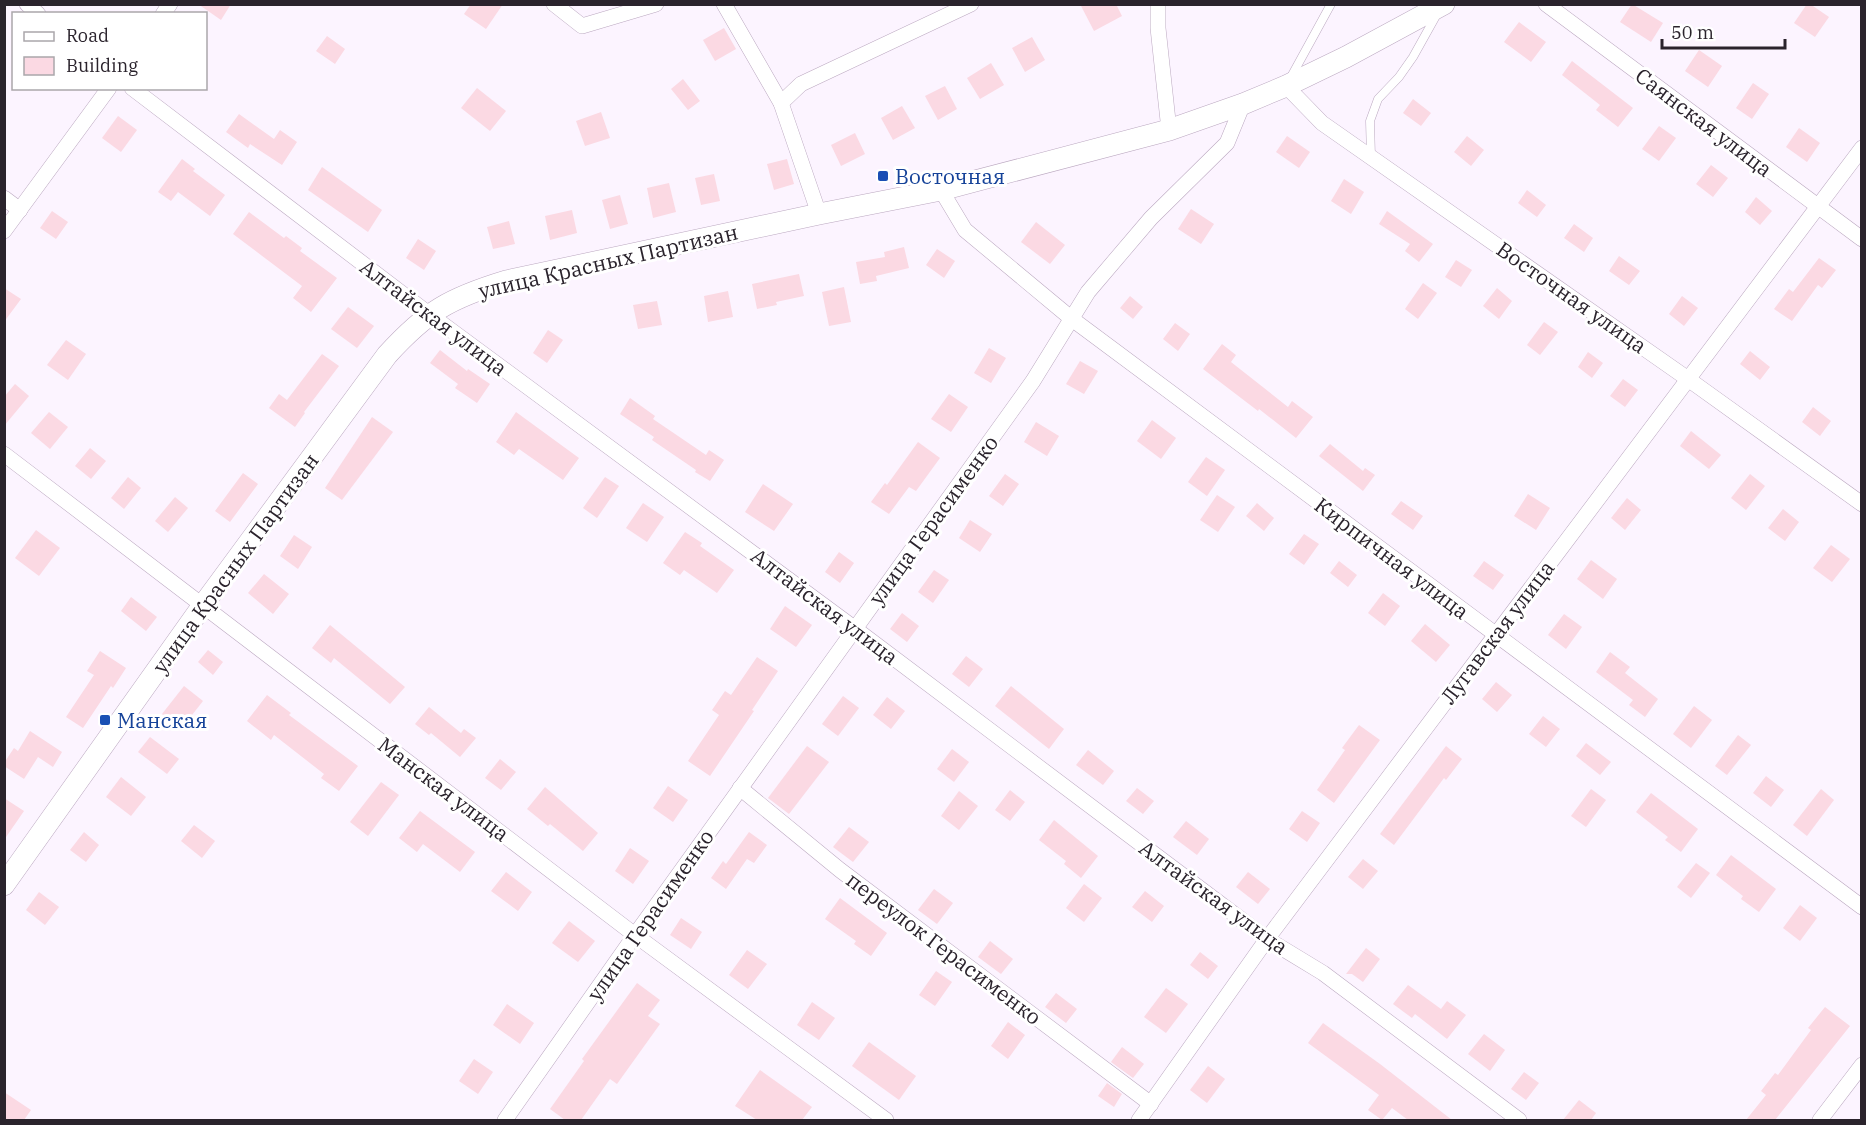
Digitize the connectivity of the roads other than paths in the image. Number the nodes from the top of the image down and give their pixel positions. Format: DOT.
graph roads {
  1 [pos="554,4"];
  2 [pos="656,4"];
  3 [pos="724,4"];
  4 [pos="971,4"];
  5 [pos="1158,4"];
  6 [pos="1331,4"];
  7 [pos="1546,4"];
  8 [pos="1443,5"];
  9 [pos="1286,86"];
  10 [pos="108,90"];
  11 [pos="135,90"];
  12 [pos="781,103"];
  13 [pos="1244,104"];
  14 [pos="1168,130"];
  15 [pos="1862,148"];
  16 [pos="1371,157"];
  17 [pos="941,190"];
  18 [pos="4,198"];
  19 [pos="1817,206"];
  20 [pos="20,210"];
  21 [pos="819,214"];
  22 [pos="4,231"];
  23 [pos="1862,239"];
  24 [pos="429,314"];
  25 [pos="1072,319"];
  26 [pos="1688,379"];
  27 [pos="4,454"];
  28 [pos="1862,504"];
  29 [pos="203,605"];
  30 [pos="854,628"];
  31 [pos="1495,635"];
  32 [pos="740,789"];
  33 [pos="4,885"];
  34 [pos="1862,907"];
  35 [pos="635,935"];
  36 [pos="1268,939"];
  37 [pos="1862,1065"];
  38 [pos="1151,1104"];
  39 [pos="505,1120"];
  40 [pos="886,1120"];
  41 [pos="1139,1120"];
  42 [pos="1519,1120"];
  43 [pos="1820,1120"];
  1 -- 2 [label="street"];
  3 -- 12 [label="street"];
  4 -- 12 [label="street"];
  5 -- 14 [label="street"];
  6 -- 9 [label="lane"];
  7 -- 19 [label="street, Саянская улица"];
  8 -- 9 [label="main road, улица Красных Партизан"];
  8 -- 16 [label="lane"];
  9 -- 13 [label="main road, улица Красных Партизан"];
  9 -- 16 [label="street, Восточная улица"];
  10 -- 20 [label="street"];
  11 -- 24 [label="street, Алтайская улица"];
  12 -- 21 [label="street"];
  13 -- 14 [label="main road, улица Красных Партизан"];
  13 -- 25 [label="street, улица Герасименко"];
  14 -- 17 [label="main road, улица Красных Партизан"];
  15 -- 19 [label="street, Лугавская улица"];
  16 -- 26 [label="street, Восточная улица"];
  17 -- 21 [label="main road, улица Красных Партизан"];
  17 -- 25 [label="street, Кирпичная улица"];
  18 -- 20 [label="street"];
  19 -- 23 [label="street, Саянская улица"];
  19 -- 26 [label="street, Лугавская улица"];
  20 -- 22 [label="street"];
  21 -- 24 [label="main road, улица Красных Партизан"];
  24 -- 29 [label="main road, улица Красных Партизан"];
  24 -- 30 [label="street, Алтайская улица"];
  25 -- 30 [label="street, улица Герасименко"];
  25 -- 31 [label="street, Кирпичная улица"];
  26 -- 28 [label="street, Восточная улица"];
  26 -- 31 [label="street, Лугавская улица"];
  27 -- 29 [label="street, Манская улица"];
  29 -- 33 [label="main road, улица Красных Партизан"];
  29 -- 35 [label="street, Манская улица"];
  30 -- 32 [label="street, улица Герасименко"];
  30 -- 36 [label="street, Алтайская улица"];
  31 -- 34 [label="street, Кирпичная улица"];
  31 -- 36 [label="street, Лугавская улица"];
  32 -- 35 [label="street, улица Герасименко"];
  32 -- 38 [label="street, переулок Герасименко"];
  35 -- 39 [label="street, улица Герасименко"];
  35 -- 40 [label="street, Манская улица"];
  36 -- 38 [label="street, Лугавская улица"];
  36 -- 42 [label="street, Алтайская улица"];
  37 -- 43 [label="street"];
  38 -- 41 [label="street, Лугавская улица"];
}
